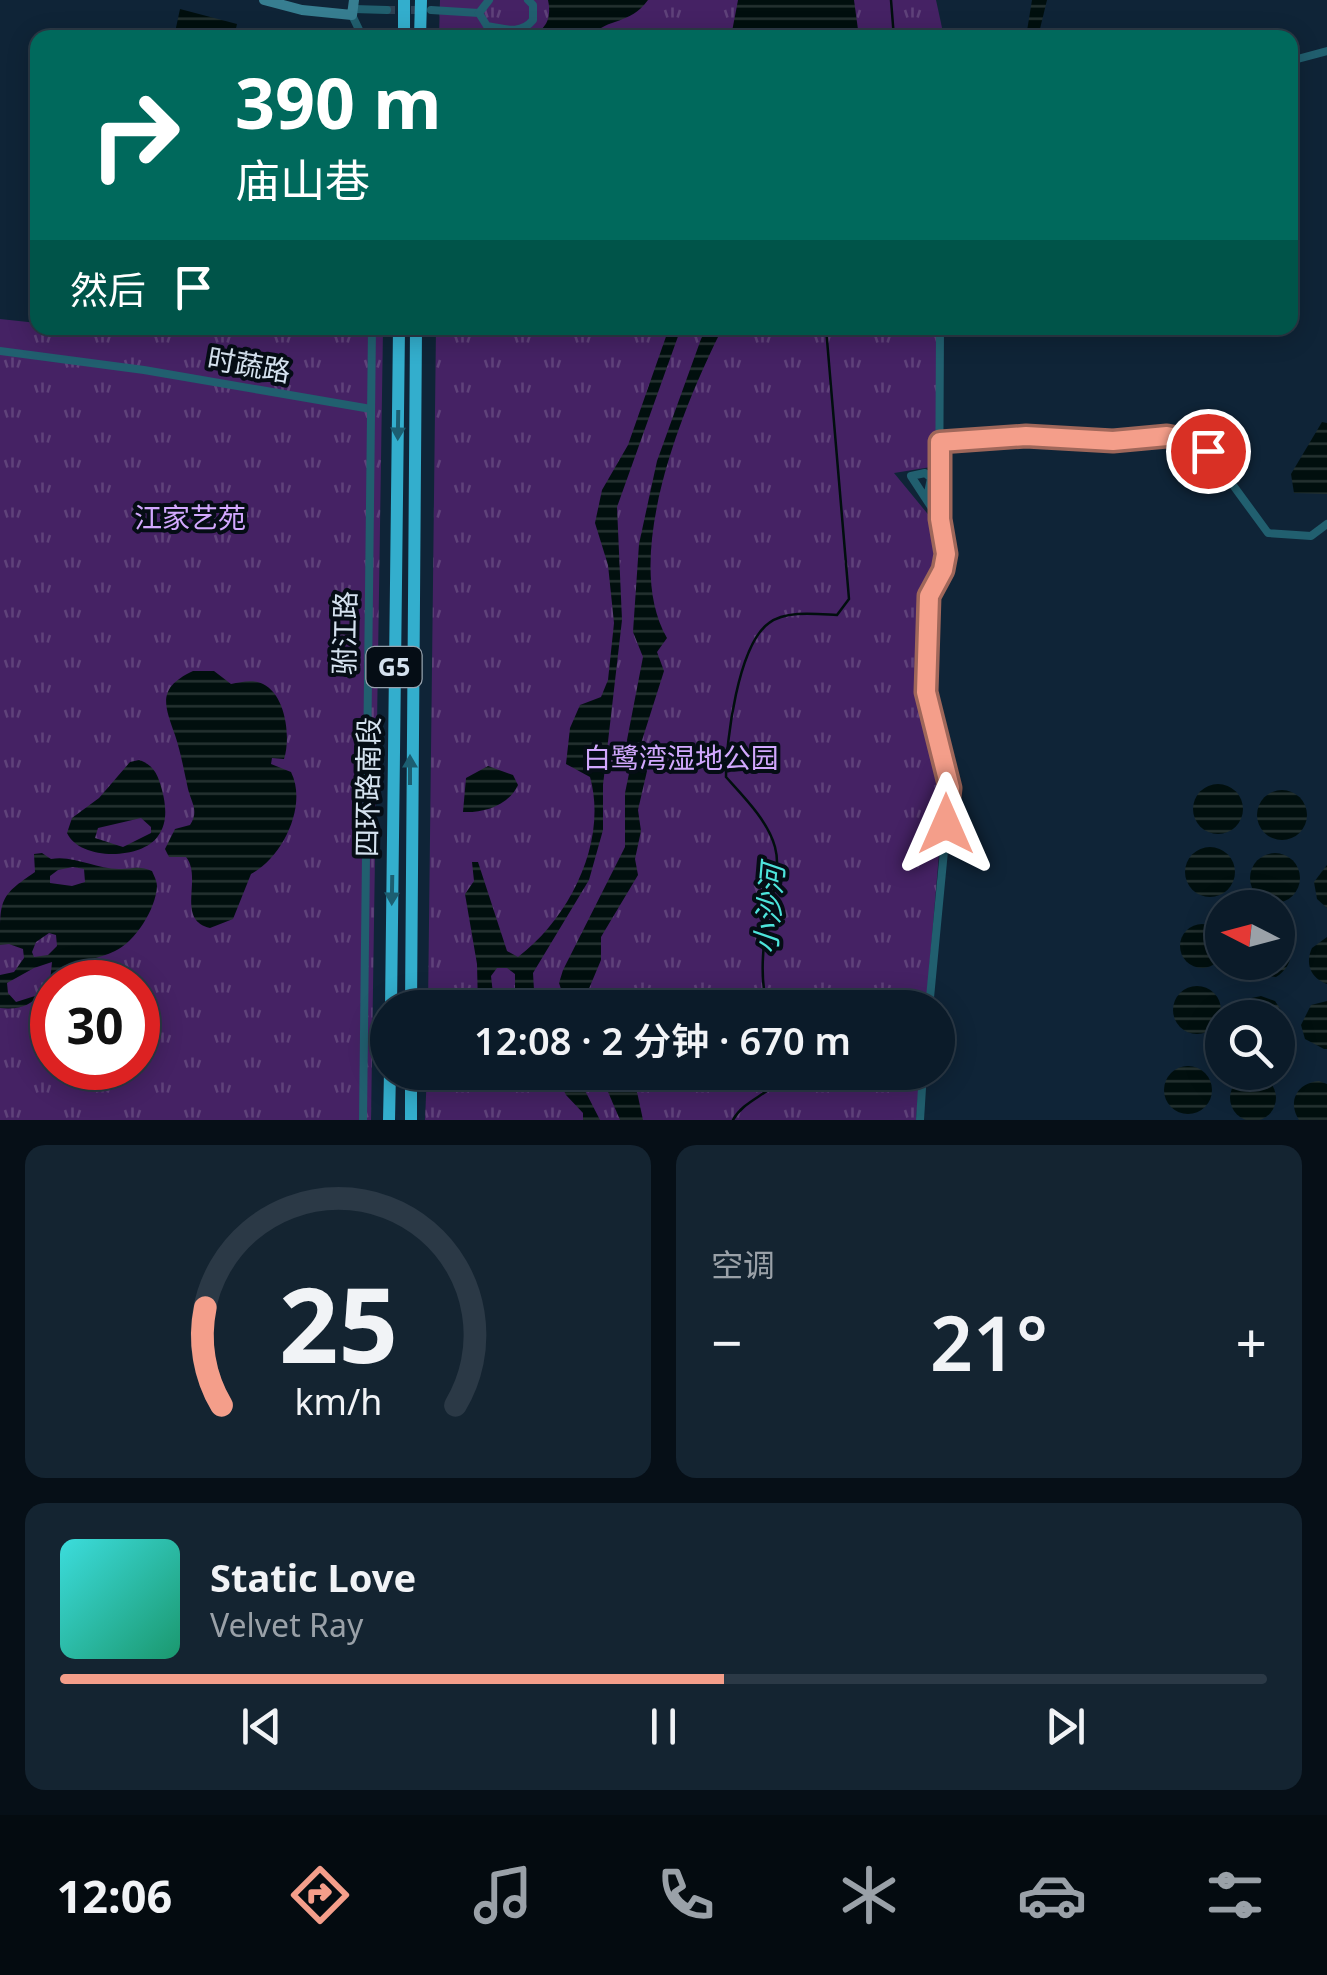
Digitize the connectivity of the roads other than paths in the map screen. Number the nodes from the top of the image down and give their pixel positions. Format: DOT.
graph roads {
  1 [pos="264,0"];
  2 [pos="404,0"];
  3 [pos="488,0"];
  4 [pos="528,0"];
  5 [pos="426,5"];
  6 [pos="353,8"];
  7 [pos="388,10"];
  8 [pos="479,13"];
  9 [pos="404,30"];
  10 [pos="421,30"];
  11 [pos="508,30"];
  12 [pos="516,30"];
  13 [pos="1327,52"];
  14 [pos="1298,59"];
  15 [pos="372,335"];
  16 [pos="400,335"];
  17 [pos="416,335"];
  18 [pos="940,335"];
  19 [pos="0,351"];
  20 [pos="371,409"];
  21 [pos="940,442"];
  22 [pos="927,498"];
  23 [pos="940,519"];
  24 [pos="1327,524"];
  25 [pos="390,990"];
  26 [pos="410,990"];
  27 [pos="931,990"];
  28 [pos="390,1090"];
  29 [pos="411,1090"];
  30 [pos="922,1090"];
  31 [pos="364,1120"];
  32 [pos="389,1120"];
  33 [pos="412,1120"];
  34 [pos="920,1120"];
  1 -- 6 [label="street"];
  2 -- 9 [label="highway"];
  3 -- 8 [label="street"];
  4 -- 12 [label="street"];
  5 -- 8 [label="street"];
  5 -- 10 [label="highway"];
  6 -- 7 [label="street"];
  8 -- 11 [label="street"];
  13 -- 14 [label="street"];
  15 -- 20 [label="street, 驸江路"];
  16 -- 25 [label="highway, 四环路南段 / G5, one-way"];
  26 -- 17 [label="highway, 四环路南段 / G5, one-way"];
  18 -- 21 [label="street"];
  19 -- 20 [label="street, 时蔬路"];
  20 -- 31 [label="street, 驸江路"];
  21 -- 23 [label="street"];
  21 -- 24 [label="street"];
  22 -- 23 [label="street"];
  23 -- 27 [label="street"];
  28 -- 32 [label="highway"];
  29 -- 33 [label="highway"];
  30 -- 34 [label="street"];
}
